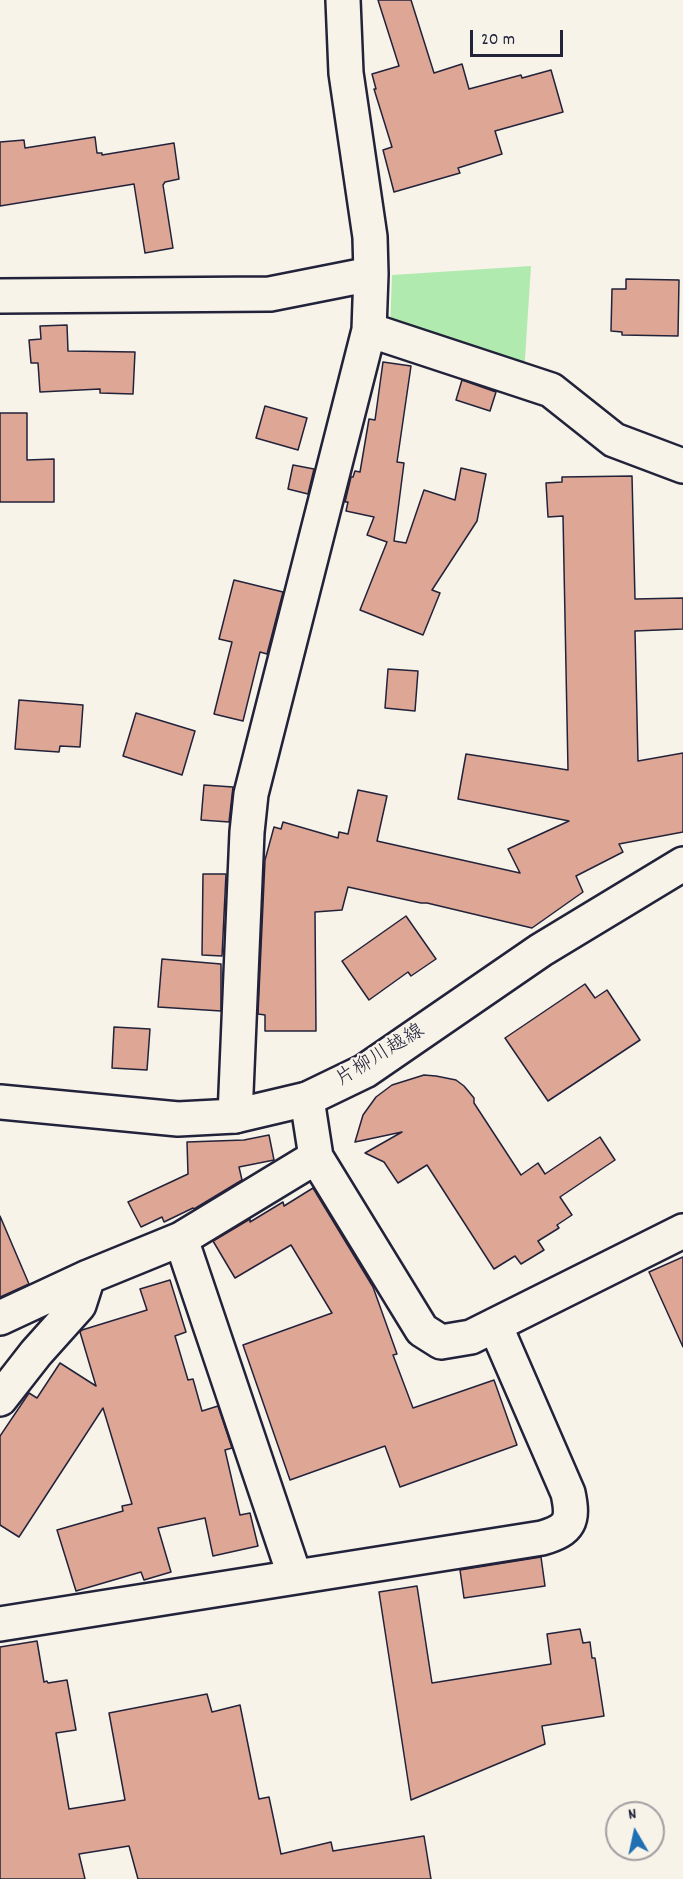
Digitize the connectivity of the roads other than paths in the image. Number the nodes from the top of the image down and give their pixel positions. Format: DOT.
graph roads {
  1 [pos="343,0"];
  2 [pos="371,274"];
  3 [pos="0,296"];
  4 [pos="369,330"];
  5 [pos="683,466"];
  6 [pos="683,864"];
  7 [pos="307,1099"];
  8 [pos="0,1102"];
  9 [pos="235,1116"];
  10 [pos="316,1156"];
  11 [pos="683,1231"];
  12 [pos="181,1239"];
  13 [pos="88,1276"];
  14 [pos="0,1318"];
  15 [pos="495,1325"];
  16 [pos="0,1399"];
  17 [pos="294,1577"];
  18 [pos="0,1624"];
  1 -- 2 [label="street"];
  2 -- 3 [label="street"];
  2 -- 4 [label="street"];
  4 -- 5 [label="street"];
  4 -- 9 [label="street"];
  6 -- 7 [label="street, 片柳川越線"];
  7 -- 9 [label="street, 片柳川越線"];
  7 -- 10 [label="street"];
  8 -- 9 [label="street, 片柳川越線"];
  10 -- 12 [label="street"];
  10 -- 15 [label="street"];
  11 -- 15 [label="street"];
  12 -- 13 [label="street"];
  12 -- 17 [label="street"];
  13 -- 14 [label="street"];
  13 -- 16 [label="street"];
  15 -- 17 [label="street"];
  17 -- 18 [label="street"];
}
